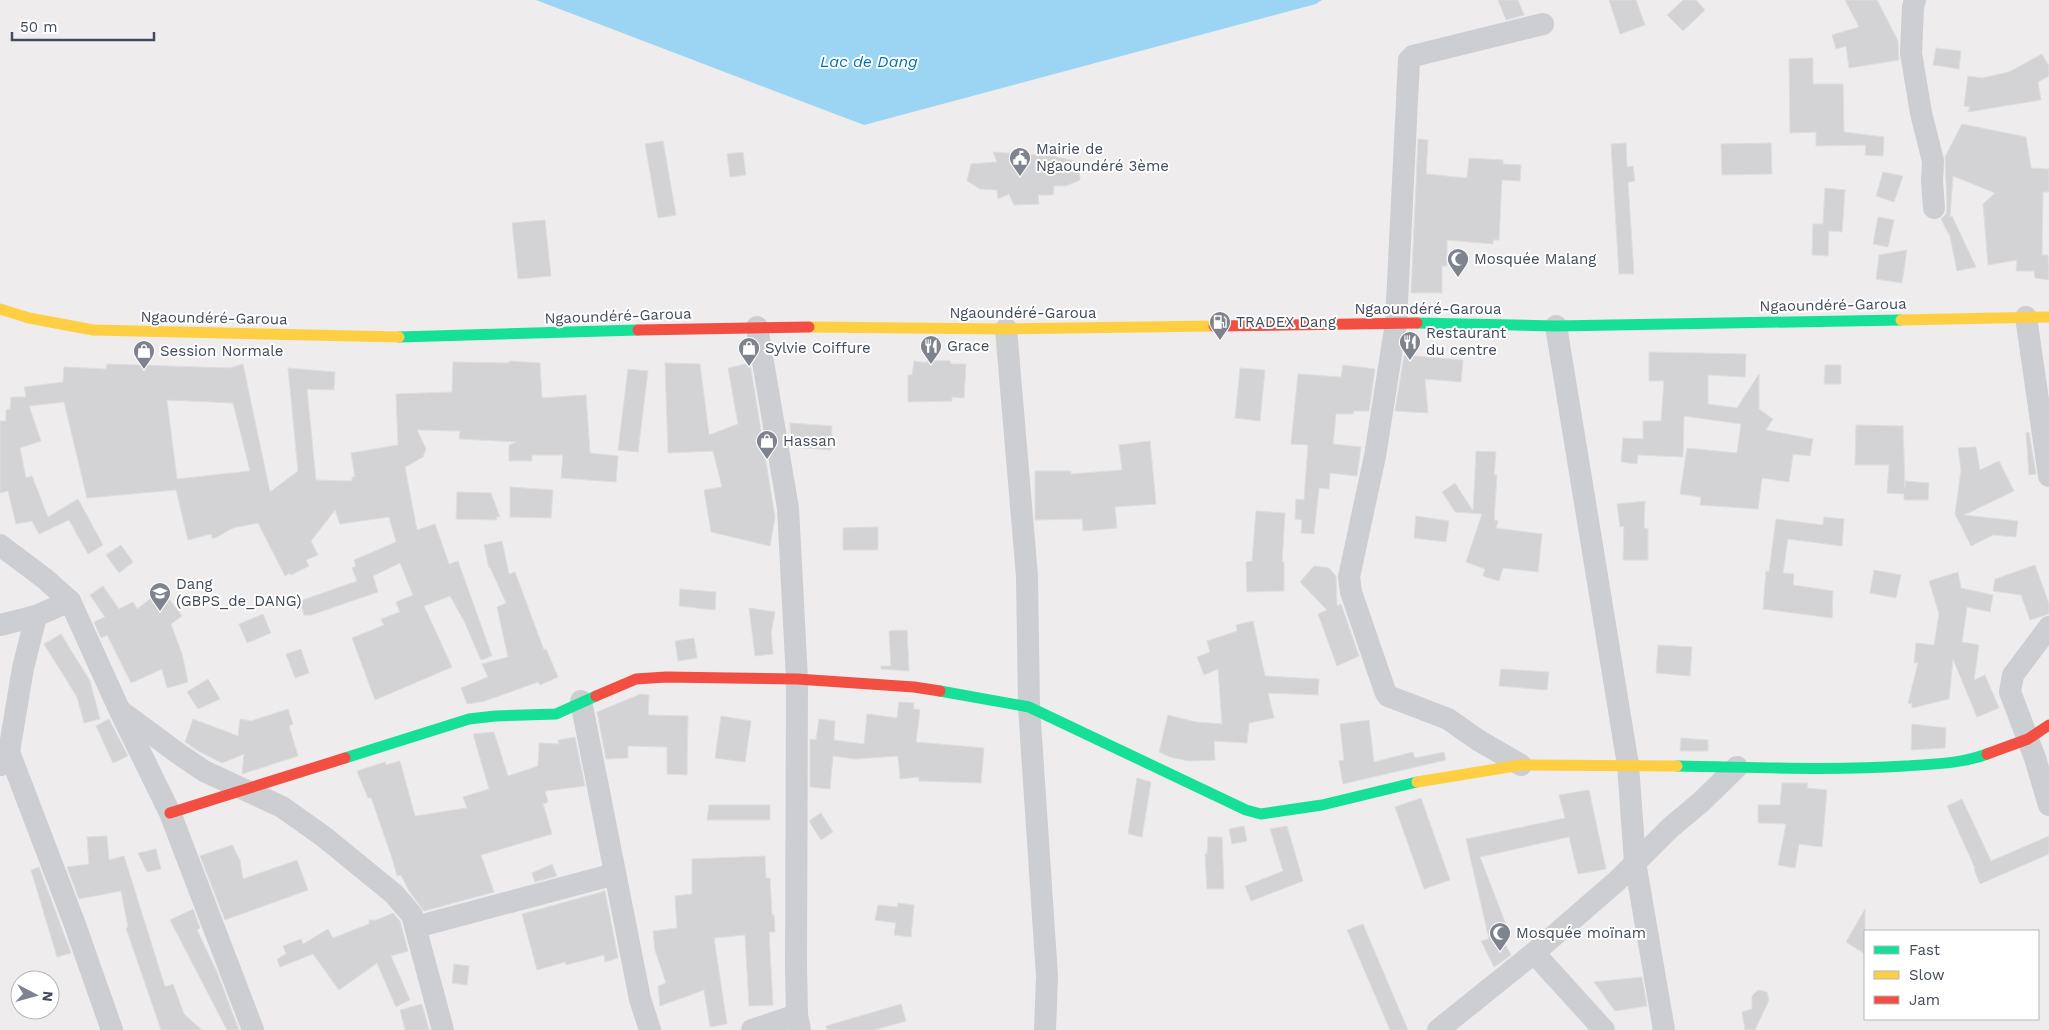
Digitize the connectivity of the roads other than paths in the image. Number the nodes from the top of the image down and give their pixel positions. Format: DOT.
graph roads {
  1 [pos="1915,0"];
  2 [pos="1543,24"];
  3 [pos="1934,208"];
  4 [pos="0,309"];
  5 [pos="2026,317"];
  6 [pos="2049,317"];
  7 [pos="1396,323"];
  8 [pos="1556,326"];
  9 [pos="757,328"];
  10 [pos="1006,329"];
  11 [pos="2049,476"];
  12 [pos="0,545"];
  13 [pos="70,601"];
  14 [pos="36,616"];
  15 [pos="0,625"];
  16 [pos="2049,627"];
  17 [pos="797,679"];
  18 [pos="581,701"];
  19 [pos="1029,706"];
  20 [pos="119,710"];
  21 [pos="2049,725"];
  22 [pos="2028,739"];
  23 [pos="4,759"];
  24 [pos="1521,765"];
  25 [pos="1628,765"];
  26 [pos="1737,767"];
  27 [pos="242,789"];
  28 [pos="2049,805"];
  29 [pos="170,813"];
  30 [pos="1635,862"];
  31 [pos="615,874"];
  32 [pos="416,927"];
  33 [pos="1534,953"];
  34 [pos="799,1023"];
  35 [pos="112,1030"];
  36 [pos="253,1030"];
  37 [pos="444,1030"];
  38 [pos="650,1030"];
  39 [pos="752,1030"];
  40 [pos="1045,1030"];
  41 [pos="1438,1030"];
  42 [pos="1604,1030"];
  43 [pos="1664,1030"];
  1 -- 3 [label="street"];
  2 -- 7 [label="street"];
  4 -- 9 [label="main road, Ngaoundéré-Garoua"];
  5 -- 6 [label="main road, Ngaoundéré-Garoua"];
  5 -- 8 [label="main road, Ngaoundéré-Garoua"];
  5 -- 11 [label="street"];
  7 -- 8 [label="main road, Ngaoundéré-Garoua"];
  7 -- 10 [label="main road, Ngaoundéré-Garoua"];
  7 -- 24 [label="street"];
  8 -- 25 [label="street"];
  9 -- 10 [label="main road, Ngaoundéré-Garoua"];
  9 -- 17 [label="street"];
  10 -- 19 [label="street"];
  12 -- 13 [label="street"];
  13 -- 14 [label="street"];
  13 -- 20 [label="street"];
  14 -- 15 [label="street"];
  14 -- 23 [label="street"];
  16 -- 22 [label="street"];
  17 -- 18 [label="main road"];
  17 -- 19 [label="main road"];
  17 -- 34 [label="street"];
  18 -- 27 [label="main road"];
  18 -- 31 [label="street"];
  19 -- 24 [label="main road"];
  19 -- 40 [label="street"];
  20 -- 27 [label="street"];
  20 -- 29 [label="street"];
  21 -- 22 [label="main road"];
  22 -- 26 [label="main road"];
  22 -- 28 [label="street"];
  23 -- 35 [label="street"];
  24 -- 25 [label="main road"];
  25 -- 26 [label="main road"];
  25 -- 30 [label="street"];
  26 -- 30 [label="street"];
  27 -- 29 [label="main road"];
  27 -- 32 [label="street"];
  29 -- 36 [label="street"];
  30 -- 33 [label="street"];
  30 -- 43 [label="street"];
  31 -- 32 [label="street"];
  31 -- 38 [label="street"];
  32 -- 37 [label="street"];
  33 -- 41 [label="street"];
  33 -- 42 [label="street"];
  34 -- 39 [label="street"];
}
